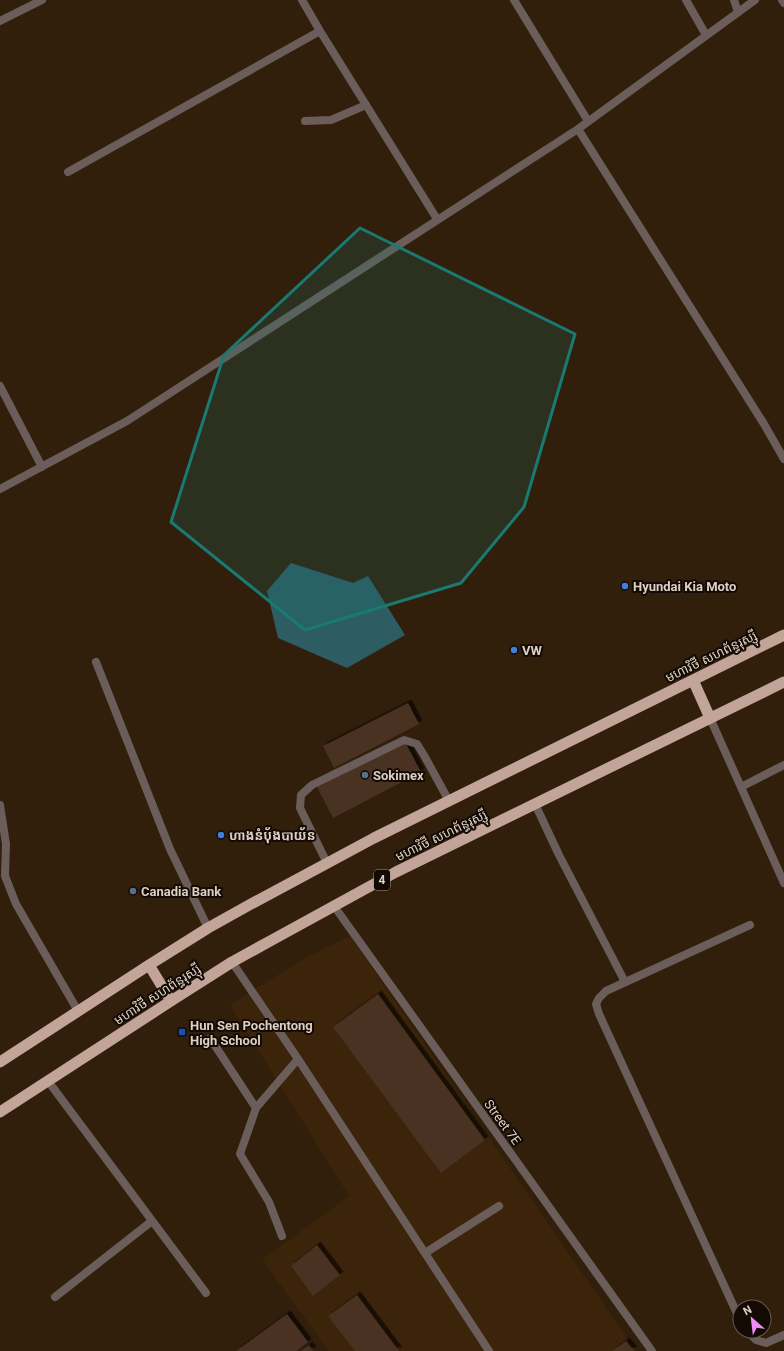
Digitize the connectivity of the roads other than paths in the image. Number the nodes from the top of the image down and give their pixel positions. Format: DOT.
graph roads {
  1 [pos="42,0"];
  2 [pos="302,0"];
  3 [pos="514,0"];
  4 [pos="686,0"];
  5 [pos="734,0"];
  6 [pos="755,0"];
  7 [pos="782,0"];
  8 [pos="784,3"];
  9 [pos="738,12"];
  10 [pos="0,21"];
  11 [pos="320,31"];
  12 [pos="706,35"];
  13 [pos="366,105"];
  14 [pos="305,121"];
  15 [pos="588,121"];
  16 [pos="578,128"];
  17 [pos="68,172"];
  18 [pos="437,219"];
  19 [pos="0,386"];
  20 [pos="784,458"];
  21 [pos="42,467"];
  22 [pos="0,489"];
  23 [pos="784,635"];
  24 [pos="96,662"];
  25 [pos="693,680"];
  26 [pos="784,682"];
  27 [pos="710,718"];
  28 [pos="784,765"];
  29 [pos="741,787"];
  30 [pos="449,801"];
  31 [pos="535,804"];
  32 [pos="0,805"];
  33 [pos="327,863"];
  34 [pos="784,883"];
  35 [pos="334,906"];
  36 [pos="750,925"];
  37 [pos="208,928"];
  38 [pos="232,962"];
  39 [pos="149,965"];
  40 [pos="625,982"];
  41 [pos="171,1001"];
  42 [pos="78,1011"];
  43 [pos="210,1038"];
  44 [pos="298,1059"];
  45 [pos="0,1062"];
  46 [pos="48,1081"];
  47 [pos="256,1108"];
  48 [pos="0,1112"];
  49 [pos="499,1206"];
  50 [pos="152,1221"];
  51 [pos="282,1236"];
  52 [pos="425,1253"];
  53 [pos="206,1293"];
  54 [pos="55,1297"];
  55 [pos="732,1303"];
  56 [pos="784,1334"];
  57 [pos="755,1339"];
  58 [pos="489,1351"];
  59 [pos="652,1351"];
  1 -- 10 [label="street"];
  2 -- 11 [label="street"];
  3 -- 15 [label="street"];
  4 -- 12 [label="street"];
  5 -- 9 [label="street"];
  6 -- 9 [label="street"];
  7 -- 8 [label="street"];
  9 -- 12 [label="street"];
  11 -- 13 [label="street"];
  11 -- 17 [label="street"];
  12 -- 15 [label="street"];
  13 -- 14 [label="street"];
  13 -- 18 [label="street"];
  15 -- 16 [label="street"];
  16 -- 18 [label="street"];
  16 -- 20 [label="street"];
  18 -- 21 [label="street"];
  19 -- 21 [label="street"];
  21 -- 22 [label="street"];
  23 -- 25 [label="highway, មហាវិថី សហព័ន្ធរុស្ស៊ី"];
  24 -- 37 [label="street"];
  25 -- 27 [label="highway"];
  25 -- 30 [label="highway, មហាវិថី សហព័ន្ធរុស្ស៊ី"];
  26 -- 27 [label="highway, មហាវិថី សហព័ន្ធរុស្ស៊ី / 4"];
  27 -- 29 [label="street"];
  27 -- 31 [label="highway, មហាវិថី សហព័ន្ធរុស្ស៊ី / 4"];
  28 -- 29 [label="street"];
  29 -- 34 [label="street"];
  30 -- 33 [label="highway, មហាវិថី សហព័ន្ធរុស្ស៊ី"];
  30 -- 33 [label="street"];
  31 -- 35 [label="highway, មហាវិថី សហព័ន្ធរុស្ស៊ី / 4"];
  31 -- 40 [label="street"];
  32 -- 42 [label="street"];
  33 -- 37 [label="highway, មហាវិថី សហព័ន្ធរុស្ស៊ី"];
  35 -- 38 [label="highway, មហាវិថី សហព័ន្ធរុស្ស៊ី / 4"];
  35 -- 59 [label="street, Street 7E"];
  36 -- 40 [label="street"];
  37 -- 39 [label="highway, មហាវិថី សហព័ន្ធរុស្ស៊ី"];
  38 -- 41 [label="highway, មហាវិថី សហព័ន្ធរុស្ស៊ី / 4"];
  38 -- 44 [label="street"];
  39 -- 41 [label="highway"];
  39 -- 42 [label="highway, មហាវិថី សហព័ន្ធរុស្ស៊ី"];
  40 -- 55 [label="street"];
  41 -- 46 [label="highway, មហាវិថី សហព័ន្ធរុស្ស៊ី / 4"];
  42 -- 45 [label="highway, មហាវិថី សហព័ន្ធរុស្ស៊ី"];
  43 -- 47 [label="street"];
  44 -- 47 [label="street"];
  44 -- 52 [label="street"];
  46 -- 48 [label="highway, មហាវិថី សហព័ន្ធរុស្ស៊ី / 4"];
  46 -- 50 [label="street"];
  47 -- 51 [label="street"];
  49 -- 52 [label="street"];
  50 -- 53 [label="street"];
  50 -- 54 [label="street"];
  52 -- 58 [label="street"];
  56 -- 57 [label="street"];
}
